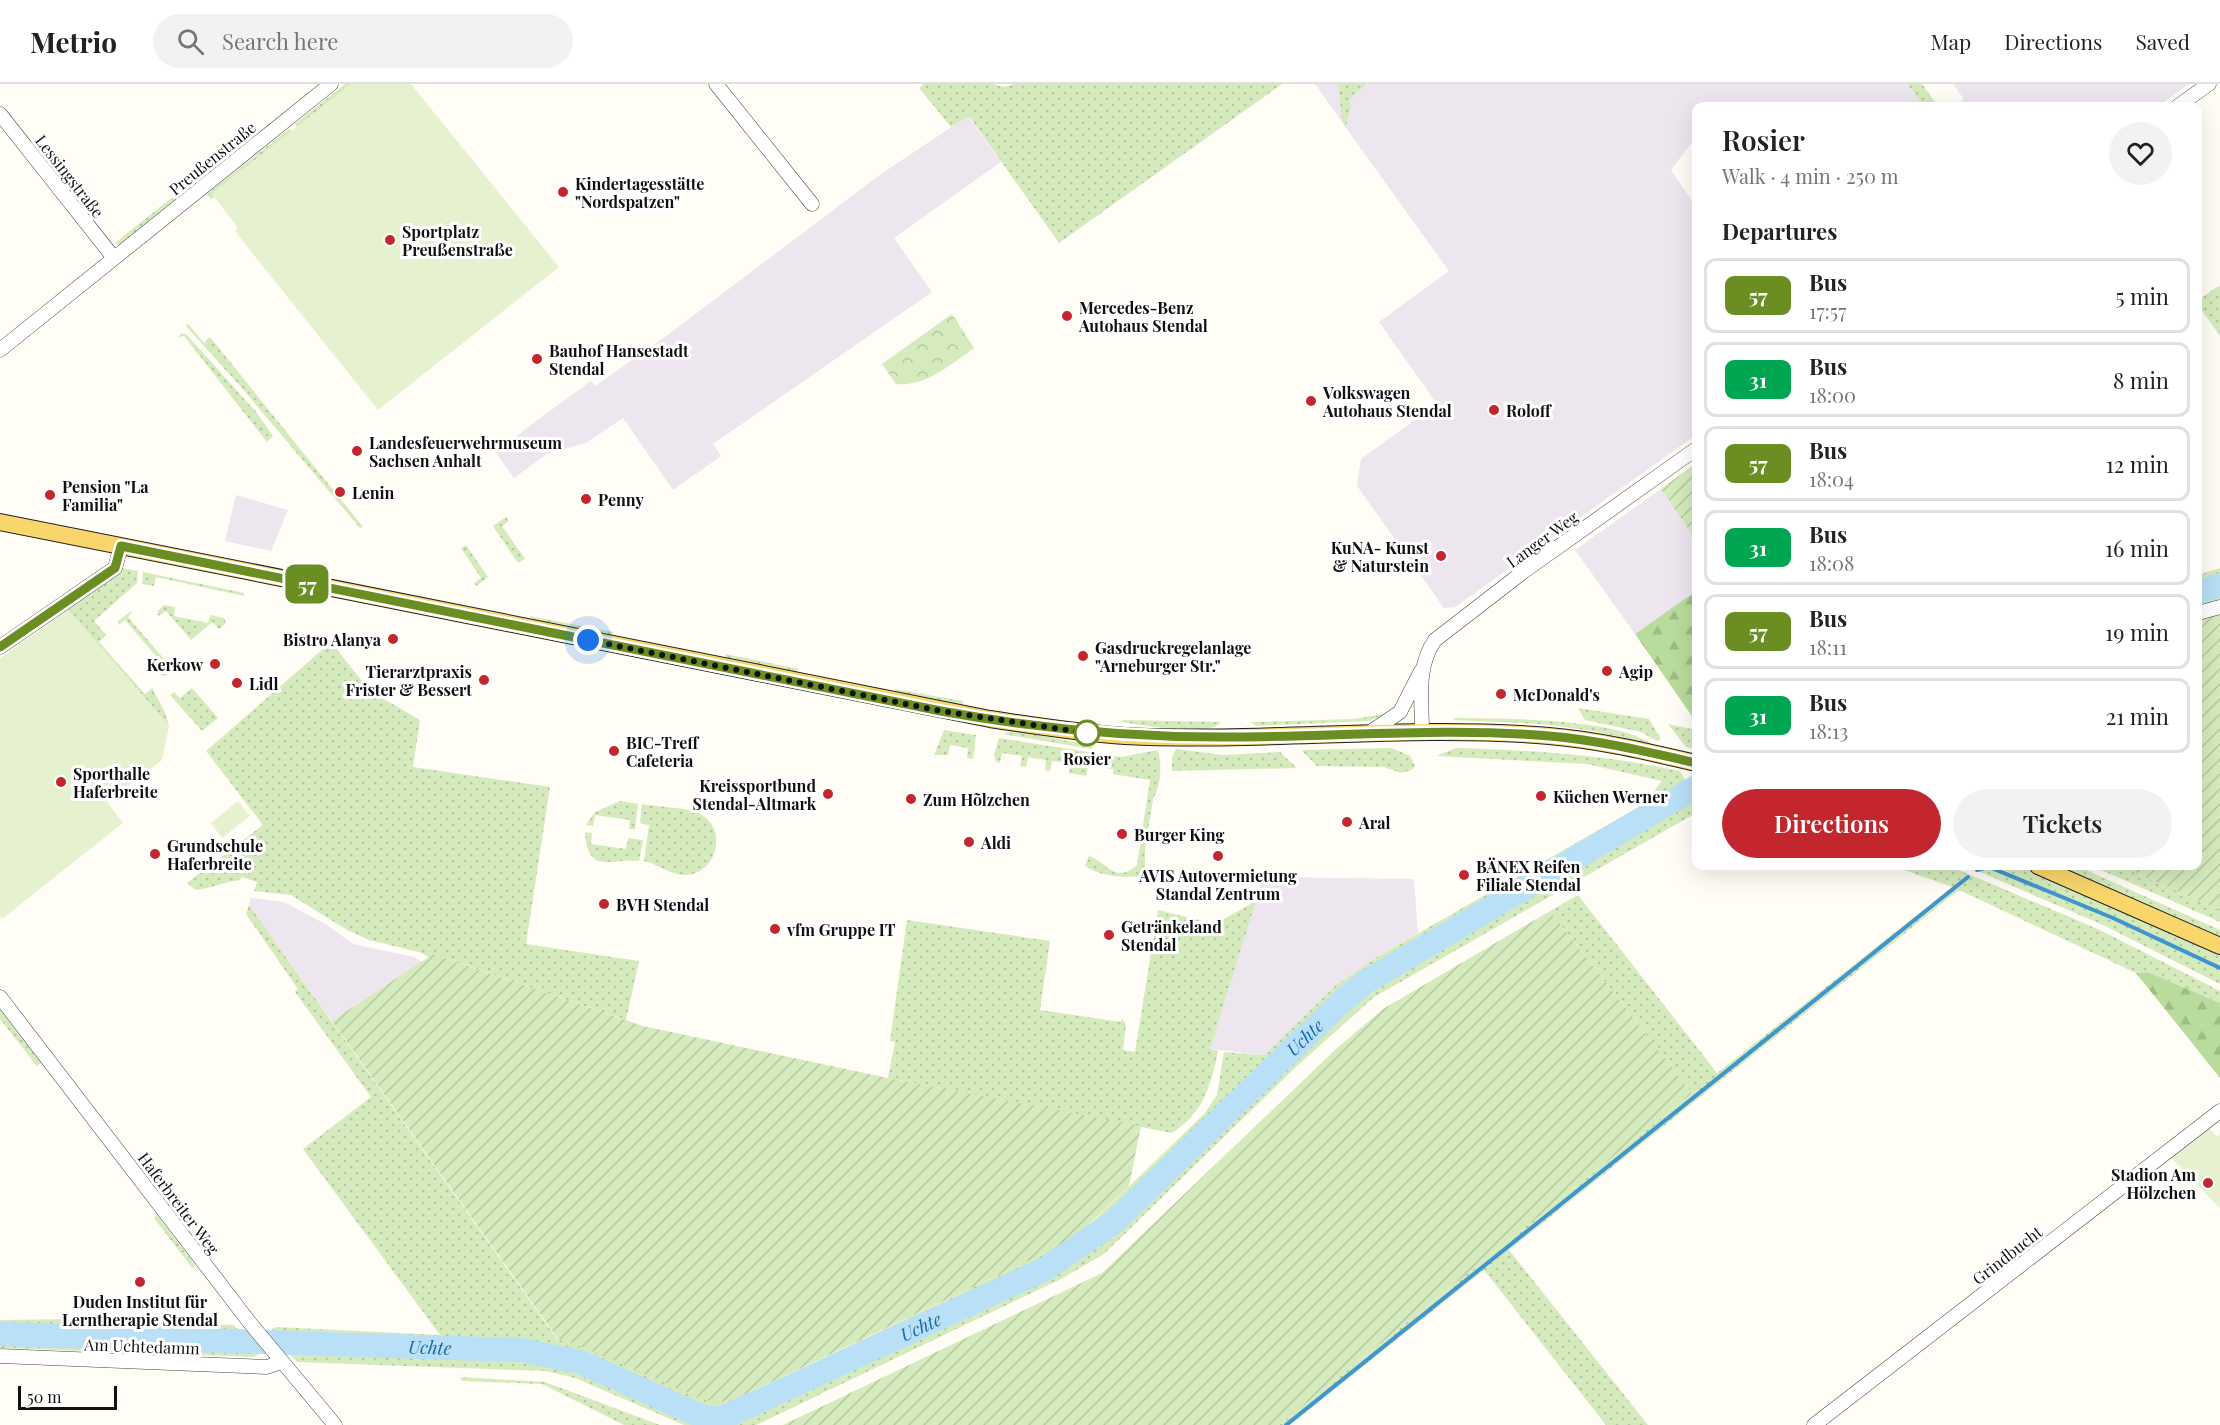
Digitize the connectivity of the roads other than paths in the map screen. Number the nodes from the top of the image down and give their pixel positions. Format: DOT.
graph roads {
  1 [pos="331,84"];
  2 [pos="716,84"];
  3 [pos="2209,84"];
  4 [pos="2184,102"];
  5 [pos="0,114"];
  6 [pos="812,204"];
  7 [pos="114,258"];
  8 [pos="0,350"];
  9 [pos="1692,452"];
  10 [pos="0,522"];
  11 [pos="121,546"];
  12 [pos="2220,607"];
  13 [pos="2202,612"];
  14 [pos="0,647"];
  15 [pos="1422,669"];
  16 [pos="1422,732"];
  17 [pos="1369,734"];
  18 [pos="1692,762"];
  19 [pos="2047,870"];
  20 [pos="2220,946"];
  21 [pos="0,997"];
  22 [pos="2220,1111"];
  23 [pos="0,1356"];
  24 [pos="279,1360"];
  25 [pos="335,1425"];
  26 [pos="1814,1425"];
  1 -- 7 [label="street, Preußenstraße"];
  2 -- 6 [label="street"];
  3 -- 4 [label="street"];
  5 -- 7 [label="street, Lessingstraße"];
  7 -- 8 [label="street, Preußenstraße"];
  9 -- 15 [label="street, Langer Weg"];
  10 -- 11 [label="main road"];
  11 -- 14 [label="street"];
  11 -- 17 [label="main road"];
  12 -- 13 [label="street"];
  15 -- 16 [label="street, Langer Weg"];
  15 -- 17 [label="street, Langer Weg"];
  16 -- 17 [label="main road"];
  16 -- 18 [label="main road"];
  19 -- 20 [label="main road"];
  21 -- 24 [label="street, Haferbreiter Weg"];
  22 -- 26 [label="street, Grindbucht"];
  23 -- 24 [label="street, Am Uchtedamm"];
  24 -- 25 [label="street, Haferbreiter Weg"];
}
